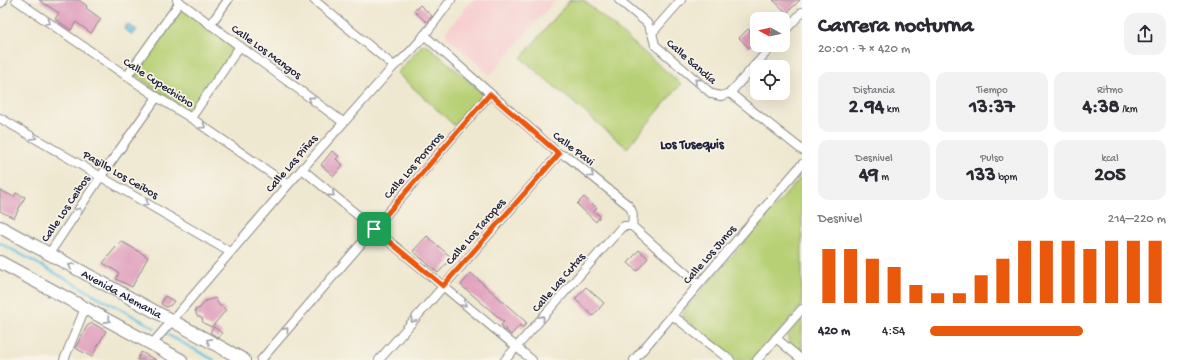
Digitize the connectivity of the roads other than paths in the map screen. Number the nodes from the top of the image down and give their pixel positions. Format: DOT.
graph roads {
  1 [pos="16,0"];
  2 [pos="228,0"];
  3 [pos="314,0"];
  4 [pos="619,0"];
  5 [pos="681,0"];
  6 [pos="178,1"];
  7 [pos="448,1"];
  8 [pos="802,12"];
  9 [pos="210,25"];
  10 [pos="790,25"];
  11 [pos="652,33"];
  12 [pos="424,35"];
  13 [pos="240,46"];
  14 [pos="767,52"];
  15 [pos="394,66"];
  16 [pos="127,76"];
  17 [pos="730,93"];
  18 [pos="490,94"];
  19 [pos="157,97"];
  20 [pos="0,118"];
  21 [pos="191,118"];
  22 [pos="343,122"];
  23 [pos="802,150"];
  24 [pos="559,154"];
  25 [pos="802,164"];
  26 [pos="302,169"];
  27 [pos="101,176"];
  28 [pos="288,185"];
  29 [pos="632,226"];
  30 [pos="0,227"];
  31 [pos="374,229"];
  32 [pos="230,252"];
  33 [pos="49,254"];
  34 [pos="0,262"];
  35 [pos="698,284"];
  36 [pos="443,286"];
  37 [pos="85,308"];
  38 [pos="802,309"];
  39 [pos="672,315"];
  40 [pos="171,321"];
  41 [pos="776,338"];
  42 [pos="152,344"];
  43 [pos="517,347"];
  44 [pos="64,360"];
  45 [pos="181,360"];
  46 [pos="244,360"];
  47 [pos="261,360"];
  48 [pos="379,360"];
  49 [pos="505,360"];
  50 [pos="532,360"];
  51 [pos="634,360"];
  52 [pos="730,360"];
  53 [pos="757,360"];
  54 [pos="802,360"];
  1 -- 16 [label="street, Calle Cupechicho, one-way"];
  2 -- 9 [label="street"];
  3 -- 15 [label="street"];
  4 -- 11 [label="street, Calle Sandía"];
  5 -- 11 [label="street"];
  6 -- 9 [label="street, Calle Los Mangos"];
  6 -- 16 [label="street"];
  7 -- 12 [label="street, Calle Las Piñas"];
  8 -- 10 [label="street"];
  9 -- 13 [label="street, Calle Los Mangos"];
  17 -- 11 [label="street, Calle Sandía, one-way"];
  12 -- 15 [label="street, Calle Las Piñas"];
  12 -- 18 [label="street, Calle Pavi"];
  13 -- 21 [label="street"];
  22 -- 13 [label="street, Calle Los Mangos, one-way"];
  14 -- 17 [label="street"];
  15 -- 22 [label="street, Calle Las Piñas"];
  16 -- 19 [label="street, Calle Cupechicho"];
  17 -- 23 [label="street"];
  18 -- 24 [label="street, Calle Pavi"];
  18 -- 31 [label="street, Calle Los Pororos"];
  19 -- 21 [label="street, Calle Cupechicho"];
  19 -- 27 [label="street, Calle Los Ceibos"];
  20 -- 27 [label="street, Pasillo Los Ceibos, one-way"];
  21 -- 28 [label="street, Calle Cupechicho, one-way"];
  22 -- 26 [label="street, Calle Las Piñas"];
  24 -- 29 [label="street, Calle Pavi, one-way"];
  24 -- 36 [label="street, Calle Los Taropes"];
  25 -- 35 [label="street, Calle Los Junos"];
  26 -- 28 [label="street, Calle Las Piñas"];
  26 -- 31 [label="street, one-way"];
  27 -- 32 [label="street, Pasillo Los Ceibos, one-way"];
  33 -- 27 [label="street, Calle Los Ceibos, one-way"];
  28 -- 32 [label="street, Calle Las Piñas"];
  29 -- 35 [label="street"];
  43 -- 29 [label="street, Calle Las Cutas, one-way"];
  30 -- 33 [label="main road, Avenida Alemania"];
  31 -- 36 [label="street"];
  47 -- 31 [label="street, Calle Los Pororos, one-way"];
  32 -- 40 [label="street, Calle Las Piñas"];
  40 -- 33 [label="main road, Avenida Alemania, one-way"];
  34 -- 37 [label="main road"];
  35 -- 39 [label="street, Calle Los Junos"];
  36 -- 43 [label="street, one-way"];
  36 -- 48 [label="street, Calle Los Taropes, one-way"];
  37 -- 42 [label="main road, one-way"];
  37 -- 44 [label="street"];
  38 -- 41 [label="street"];
  39 -- 51 [label="street, Calle Los Junos"];
  39 -- 52 [label="street"];
  40 -- 42 [label="street, Calle Las Piñas"];
  46 -- 40 [label="main road, Avenida Alemania, one-way"];
  41 -- 53 [label="street"];
  41 -- 54 [label="street"];
  42 -- 45 [label="main road"];
  43 -- 49 [label="street, Calle Las Cutas"];
  43 -- 50 [label="street"];
}
